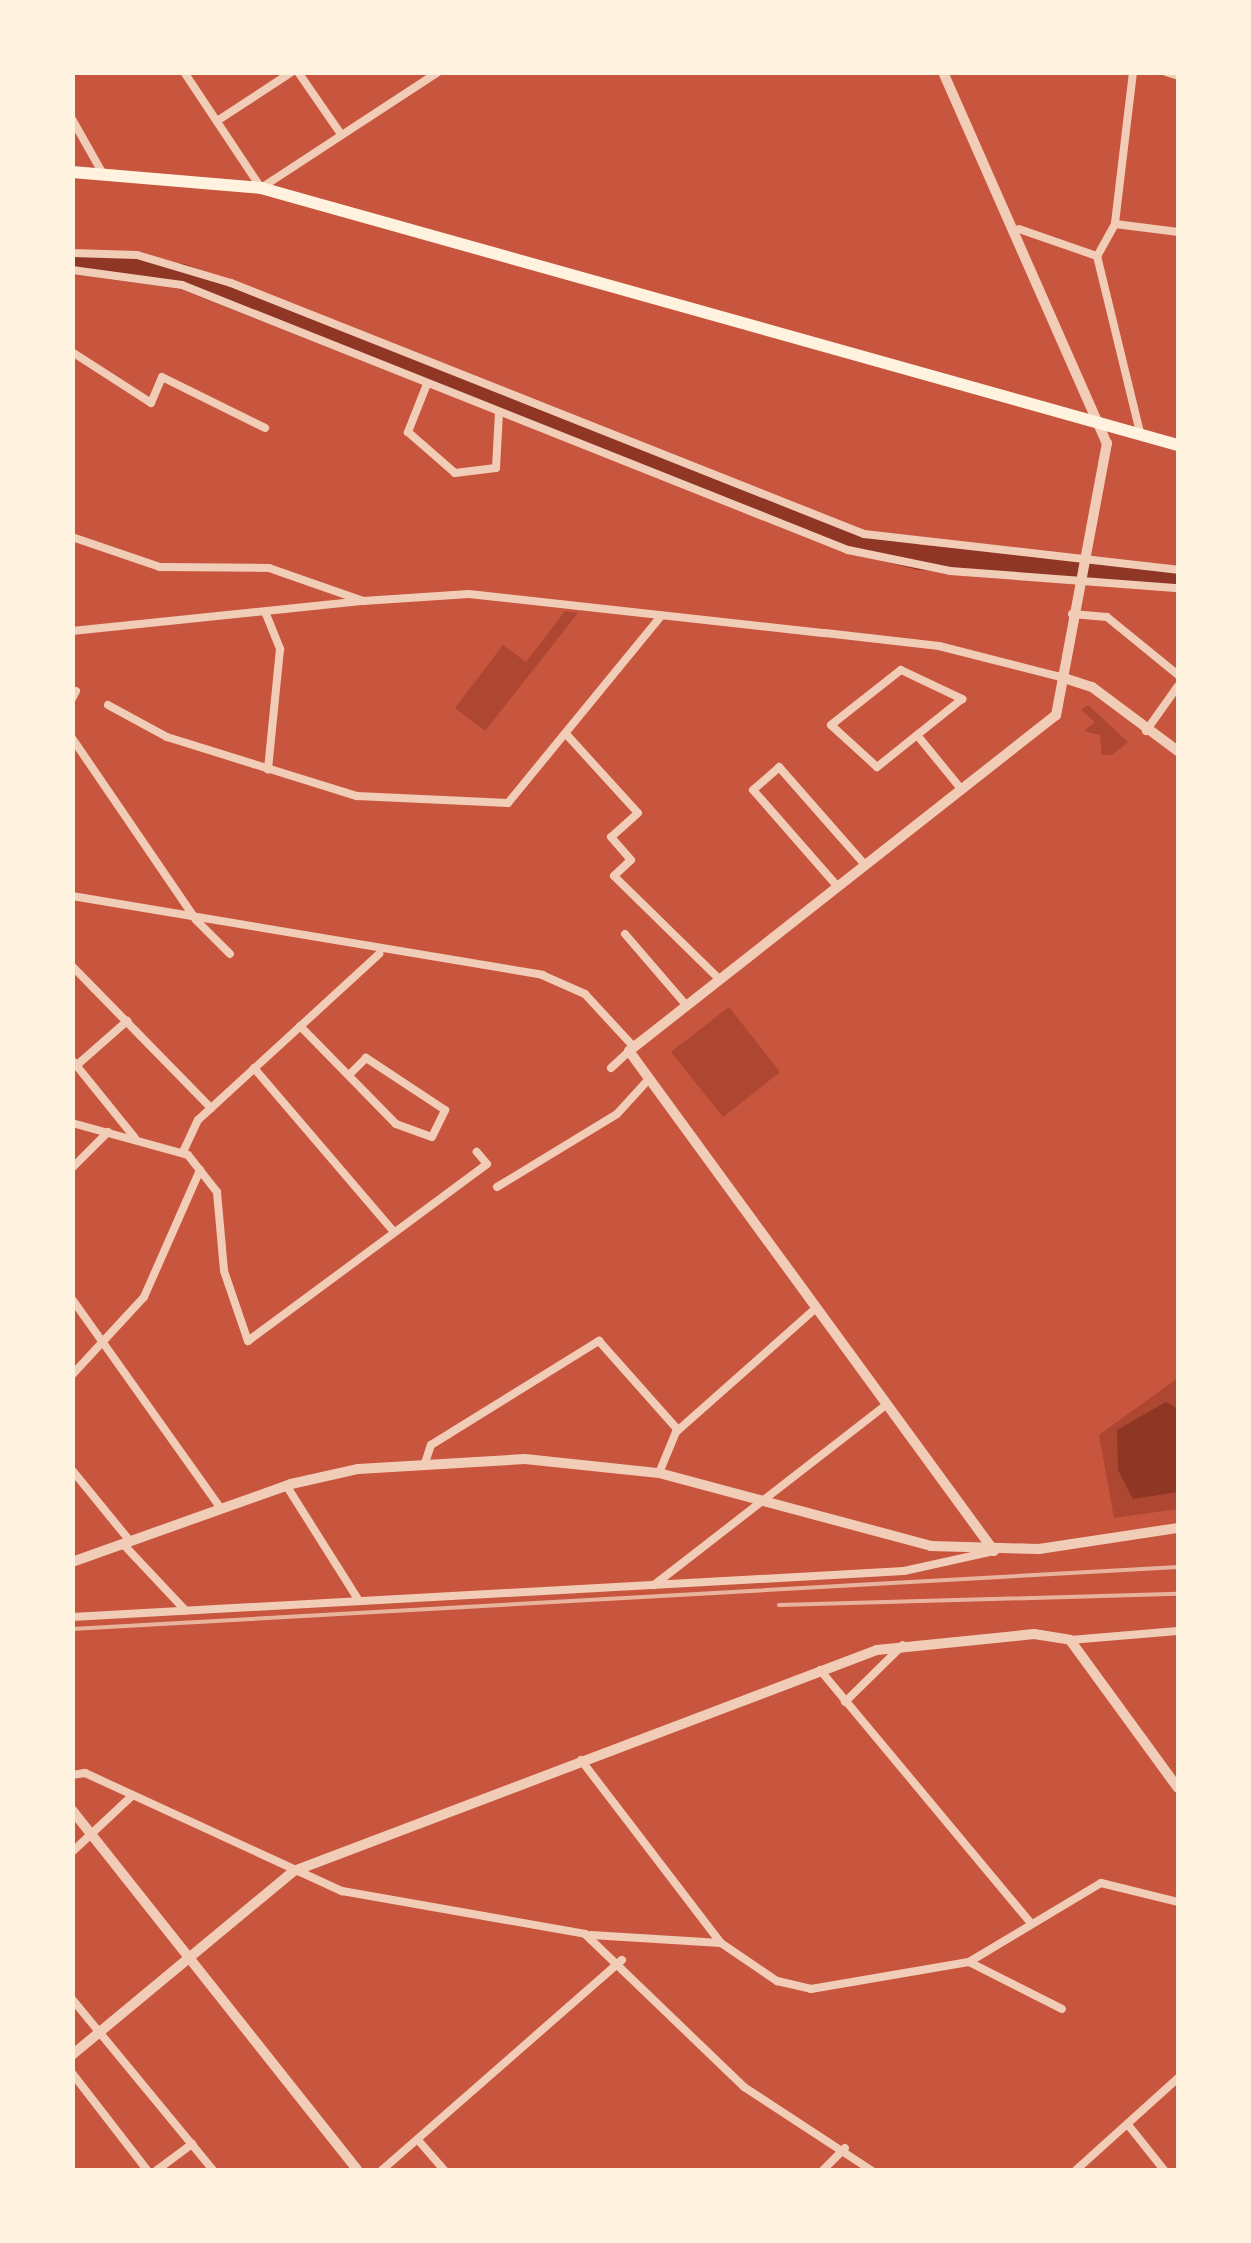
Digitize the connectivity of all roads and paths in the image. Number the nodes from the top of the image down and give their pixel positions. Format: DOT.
graph roads {
  1 [pos="184,72"];
  2 [pos="295,72"];
  3 [pos="438,72"];
  4 [pos="944,72"];
  5 [pos="1132,72"];
  6 [pos="1166,72"];
  7 [pos="1178,76"];
  8 [pos="72,120"];
  9 [pos="217,121"];
  10 [pos="340,134"];
  11 [pos="72,172"];
  12 [pos="104,174"];
  13 [pos="262,188"];
  14 [pos="1115,224"];
  15 [pos="1019,229"];
  16 [pos="1178,232"];
  17 [pos="72,252"];
  18 [pos="1096,256"];
  19 [pos="118,263"];
  20 [pos="72,270"];
  21 [pos="293,320"];
  22 [pos="72,352"];
  23 [pos="427,384"];
  24 [pos="499,412"];
  25 [pos="1102,427"];
  26 [pos="265,428"];
  27 [pos="590,429"];
  28 [pos="1141,436"];
  29 [pos="1178,445"];
  30 [pos="584,447"];
  31 [pos="787,518"];
  32 [pos="72,537"];
  33 [pos="1082,564"];
  34 [pos="1178,570"];
  35 [pos="1078,582"];
  36 [pos="1178,588"];
  37 [pos="363,602"];
  38 [pos="266,614"];
  39 [pos="1072,614"];
  40 [pos="661,616"];
  41 [pos="72,631"];
  42 [pos="1178,675"];
  43 [pos="1061,677"];
  44 [pos="1178,686"];
  45 [pos="108,705"];
  46 [pos="1146,731"];
  47 [pos="567,735"];
  48 [pos="917,735"];
  49 [pos="72,738"];
  50 [pos="1178,751"];
  51 [pos="268,769"];
  52 [pos="962,790"];
  53 [pos="866,865"];
  54 [pos="838,887"];
  55 [pos="72,896"];
  56 [pos="196,920"];
  57 [pos="625,934"];
  58 [pos="230,954"];
  59 [pos="379,954"];
  60 [pos="72,966"];
  61 [pos="719,979"];
  62 [pos="686,1005"];
  63 [pos="127,1021"];
  64 [pos="300,1026"];
  65 [pos="631,1048"];
  66 [pos="75,1062"];
  67 [pos="254,1068"];
  68 [pos="611,1068"];
  69 [pos="349,1075"];
  70 [pos="648,1080"];
  71 [pos="211,1108"];
  72 [pos="72,1124"];
  73 [pos="108,1132"];
  74 [pos="136,1139"];
  75 [pos="184,1152"];
  76 [pos="476,1152"];
  77 [pos="72,1168"];
  78 [pos="200,1170"];
  79 [pos="497,1187"];
  80 [pos="394,1231"];
  81 [pos="72,1298"];
  82 [pos="816,1308"];
  83 [pos="104,1340"];
  84 [pos="72,1375"];
  85 [pos="887,1404"];
  86 [pos="678,1430"];
  87 [pos="426,1463"];
  88 [pos="72,1470"];
  89 [pos="659,1473"];
  90 [pos="286,1485"];
  91 [pos="761,1499"];
  92 [pos="221,1508"];
  93 [pos="1178,1528"];
  94 [pos="126,1542"];
  95 [pos="994,1551"];
  96 [pos="72,1562"];
  97 [pos="654,1585"];
  98 [pos="359,1601"];
  99 [pos="185,1610"];
  100 [pos="72,1617"];
  101 [pos="1178,1631"];
  102 [pos="1070,1640"];
  103 [pos="903,1646"];
  104 [pos="820,1670"];
  105 [pos="846,1702"];
  106 [pos="581,1760"];
  107 [pos="72,1776"];
  108 [pos="1176,1780"];
  109 [pos="133,1795"];
  110 [pos="72,1810"];
  111 [pos="90,1835"];
  112 [pos="72,1852"];
  113 [pos="294,1871"];
  114 [pos="1178,1902"];
  115 [pos="1030,1923"];
  116 [pos="585,1934"];
  117 [pos="721,1942"];
  118 [pos="622,1960"];
  119 [pos="189,1961"];
  120 [pos="969,1962"];
  121 [pos="72,1999"];
  122 [pos="1062,2009"];
  123 [pos="102,2033"];
  124 [pos="72,2055"];
  125 [pos="72,2073"];
  126 [pos="1177,2082"];
  127 [pos="1130,2126"];
  128 [pos="418,2140"];
  129 [pos="192,2144"];
  130 [pos="845,2148"];
  131 [pos="147,2170"];
  132 [pos="158,2170"];
  133 [pos="213,2170"];
  134 [pos="357,2170"];
  135 [pos="382,2170"];
  136 [pos="444,2170"];
  137 [pos="823,2170"];
  138 [pos="871,2170"];
  139 [pos="1076,2170"];
  140 [pos="1164,2170"];
  1 -- 9 [label="street"];
  2 -- 9 [label="street"];
  2 -- 10 [label="street"];
  3 -- 10 [label="street"];
  4 -- 15 [label="street"];
  5 -- 14 [label="street"];
  6 -- 7 [label="street"];
  8 -- 12 [label="street"];
  9 -- 13 [label="street"];
  10 -- 13 [label="street"];
  11 -- 12 [label="highway"];
  12 -- 13 [label="highway"];
  13 -- 25 [label="highway"];
  14 -- 16 [label="street"];
  14 -- 18 [label="street"];
  15 -- 18 [label="street"];
  15 -- 25 [label="street"];
  17 -- 19 [label="street"];
  18 -- 28 [label="street"];
  19 -- 20 [label="street"];
  19 -- 21 [label="street"];
  19 -- 21 [label="street"];
  21 -- 23 [label="street"];
  21 -- 27 [label="street"];
  22 -- 26 [label="street"];
  23 -- 24 [label="street"];
  23 -- 24 [label="street"];
  24 -- 30 [label="street"];
  25 -- 28 [label="highway"];
  25 -- 33 [label="street"];
  27 -- 30 [label="street"];
  27 -- 31 [label="street"];
  28 -- 29 [label="highway"];
  30 -- 31 [label="street"];
  31 -- 33 [label="street"];
  31 -- 35 [label="street"];
  32 -- 37 [label="street"];
  33 -- 34 [label="street"];
  33 -- 35 [label="street"];
  35 -- 36 [label="street"];
  35 -- 39 [label="street"];
  37 -- 38 [label="street"];
  37 -- 40 [label="street"];
  38 -- 41 [label="street"];
  38 -- 51 [label="street"];
  39 -- 42 [label="street"];
  39 -- 43 [label="street"];
  40 -- 43 [label="street"];
  40 -- 47 [label="street"];
  43 -- 46 [label="street"];
  43 -- 52 [label="street"];
  44 -- 46 [label="street"];
  45 -- 51 [label="street"];
  46 -- 50 [label="street"];
  47 -- 51 [label="street"];
  47 -- 61 [label="street"];
  48 -- 48 [label="street"];
  48 -- 52 [label="street"];
  49 -- 56 [label="street"];
  52 -- 53 [label="street"];
  53 -- 54 [label="street"];
  53 -- 54 [label="street"];
  54 -- 61 [label="street"];
  55 -- 56 [label="street"];
  56 -- 58 [label="street"];
  56 -- 59 [label="street"];
  57 -- 62 [label="street"];
  59 -- 64 [label="street"];
  59 -- 65 [label="street"];
  60 -- 63 [label="street"];
  61 -- 62 [label="street"];
  62 -- 65 [label="street"];
  63 -- 66 [label="street"];
  63 -- 71 [label="street"];
  64 -- 67 [label="street"];
  64 -- 69 [label="street"];
  65 -- 68 [label="street"];
  65 -- 70 [label="street"];
  66 -- 74 [label="street"];
  67 -- 71 [label="street"];
  67 -- 80 [label="street"];
  69 -- 69 [label="street"];
  70 -- 79 [label="street"];
  70 -- 82 [label="street"];
  71 -- 75 [label="street"];
  72 -- 73 [label="street"];
  73 -- 74 [label="street"];
  73 -- 77 [label="street"];
  74 -- 75 [label="street"];
  75 -- 78 [label="street"];
  76 -- 80 [label="street"];
  78 -- 80 [label="street"];
  78 -- 83 [label="street"];
  81 -- 83 [label="street"];
  82 -- 85 [label="street"];
  82 -- 86 [label="street"];
  83 -- 84 [label="street"];
  83 -- 92 [label="street"];
  85 -- 91 [label="street"];
  85 -- 95 [label="street"];
  86 -- 87 [label="street"];
  86 -- 89 [label="street"];
  87 -- 89 [label="street"];
  87 -- 90 [label="street"];
  88 -- 94 [label="street"];
  89 -- 91 [label="street"];
  90 -- 92 [label="street"];
  90 -- 98 [label="street"];
  91 -- 95 [label="street"];
  91 -- 97 [label="street"];
  92 -- 94 [label="street"];
  93 -- 95 [label="street"];
  94 -- 96 [label="street"];
  94 -- 99 [label="street"];
  95 -- 97 [label="street"];
  97 -- 98 [label="street"];
  98 -- 99 [label="street"];
  99 -- 100 [label="street"];
  101 -- 102 [label="street"];
  102 -- 103 [label="street"];
  102 -- 108 [label="street"];
  103 -- 104 [label="street"];
  103 -- 105 [label="street"];
  104 -- 105 [label="street"];
  104 -- 106 [label="street"];
  105 -- 115 [label="street"];
  106 -- 113 [label="street"];
  106 -- 117 [label="street"];
  107 -- 109 [label="street"];
  109 -- 111 [label="street"];
  109 -- 113 [label="street"];
  110 -- 111 [label="street"];
  111 -- 112 [label="street"];
  111 -- 119 [label="street"];
  113 -- 116 [label="street"];
  113 -- 119 [label="street"];
  114 -- 115 [label="street"];
  115 -- 120 [label="street"];
  116 -- 117 [label="street"];
  116 -- 118 [label="street"];
  117 -- 120 [label="street"];
  118 -- 128 [label="street"];
  118 -- 130 [label="street"];
  119 -- 123 [label="street"];
  119 -- 134 [label="street"];
  120 -- 122 [label="street"];
  121 -- 123 [label="street"];
  123 -- 124 [label="street"];
  123 -- 129 [label="street"];
  125 -- 131 [label="street"];
  126 -- 127 [label="street"];
  127 -- 139 [label="street"];
  127 -- 140 [label="street"];
  128 -- 135 [label="street"];
  128 -- 136 [label="street"];
  129 -- 132 [label="street"];
  129 -- 133 [label="street"];
  130 -- 137 [label="street"];
  130 -- 138 [label="street"];
}
